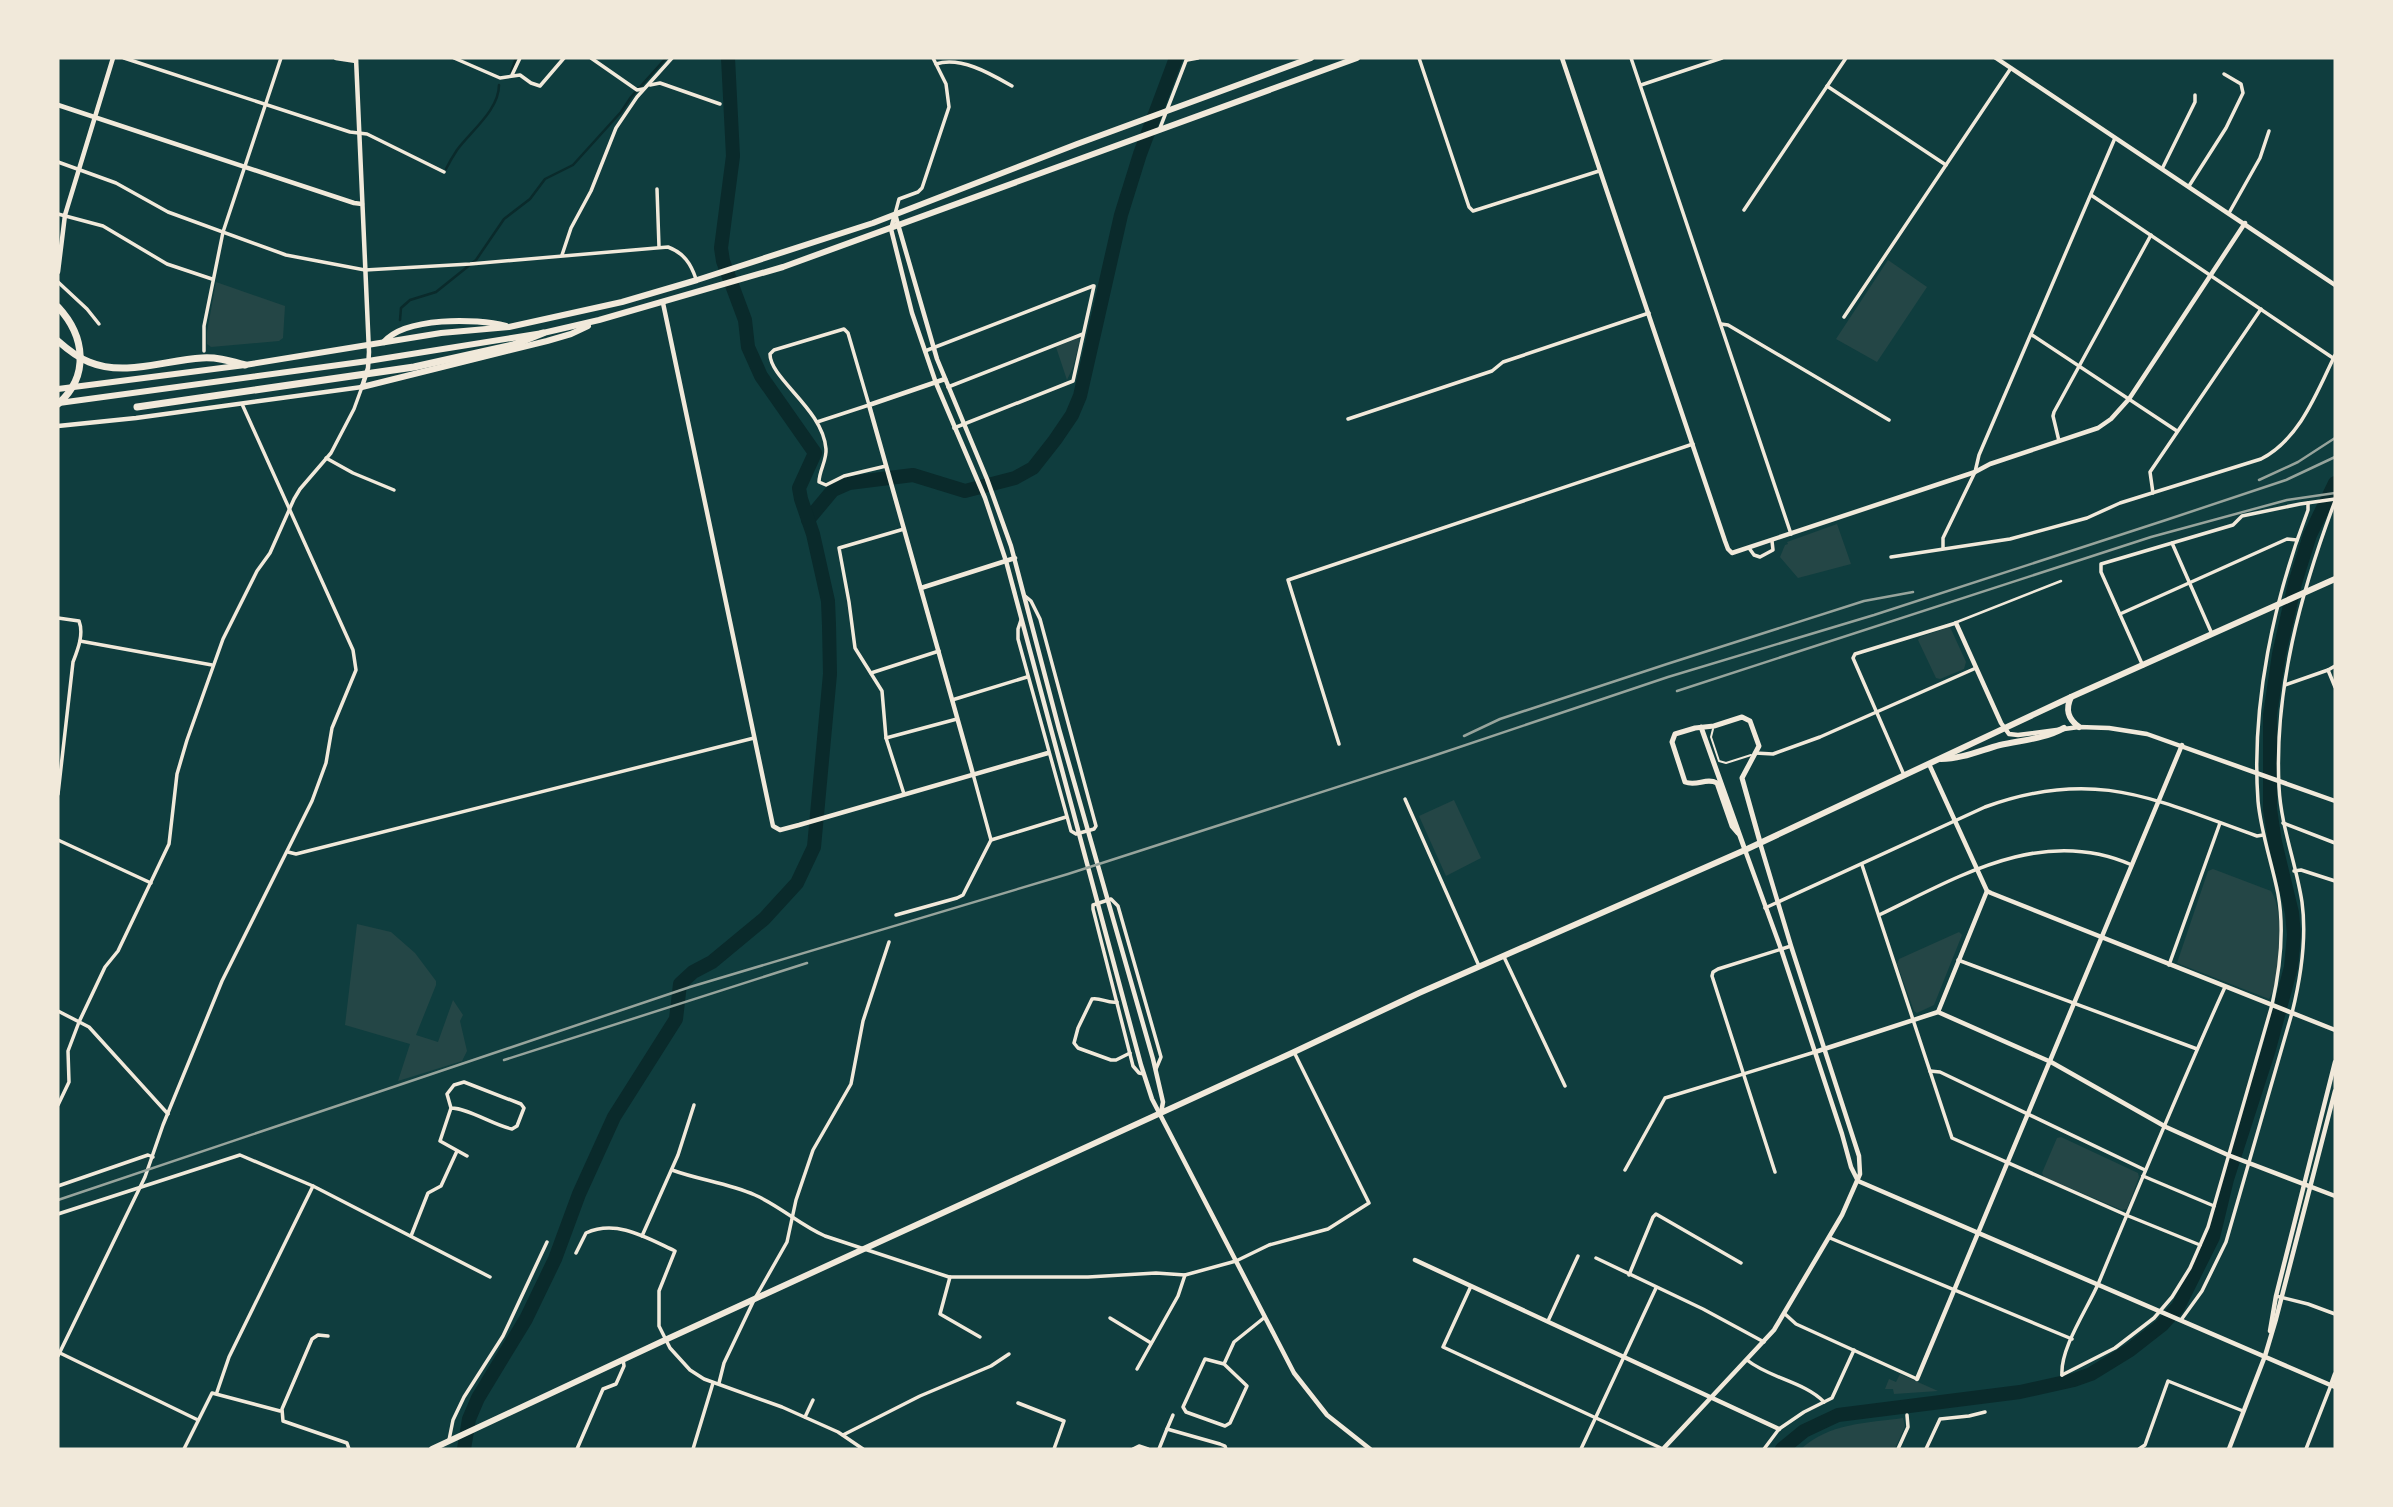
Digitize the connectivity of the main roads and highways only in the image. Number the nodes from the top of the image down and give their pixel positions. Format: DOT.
graph roads {
  1 [pos="1311,58"];
  2 [pos="1357,58"];
  3 [pos="1299,60"];
  4 [pos="58,307"];
  5 [pos="599,320"];
  6 [pos="509,327"];
  7 [pos="543,332"];
  8 [pos="58,341"];
  9 [pos="384,342"];
  10 [pos="245,365"];
  11 [pos="362,387"];
  12 [pos="58,389"];
  13 [pos="58,404"];
  14 [pos="137,407"];
  15 [pos="2335,579"];
  16 [pos="2071,698"];
  17 [pos="1701,727"];
  18 [pos="2078,727"];
  19 [pos="2064,728"];
  20 [pos="1938,759"];
  21 [pos="1738,833"];
  22 [pos="1760,842"];
  23 [pos="1745,850"];
  24 [pos="432,1449"];
  1 -- 3 [label="main road"];
  2 -- 5 [label="main road"];
  3 -- 6 [label="main road"];
  4 -- 13 [label="highway"];
  5 -- 7 [label="main road"];
  5 -- 11 [label="main road"];
  6 -- 9 [label="main road"];
  6 -- 9 [label="main road"];
  7 -- 13 [label="main road"];
  7 -- 14 [label="highway"];
  8 -- 10 [label="highway"];
  9 -- 10 [label="main road"];
  10 -- 12 [label="main road"];
  15 -- 16 [label="main road"];
  16 -- 18 [label="main road"];
  16 -- 20 [label="main road"];
  17 -- 21 [label="main road"];
  17 -- 21 [label="main road"];
  17 -- 22 [label="main road"];
  19 -- 20 [label="main road"];
  20 -- 22 [label="main road"];
  21 -- 23 [label="main road"];
  22 -- 23 [label="main road"];
  23 -- 24 [label="main road"];
}
